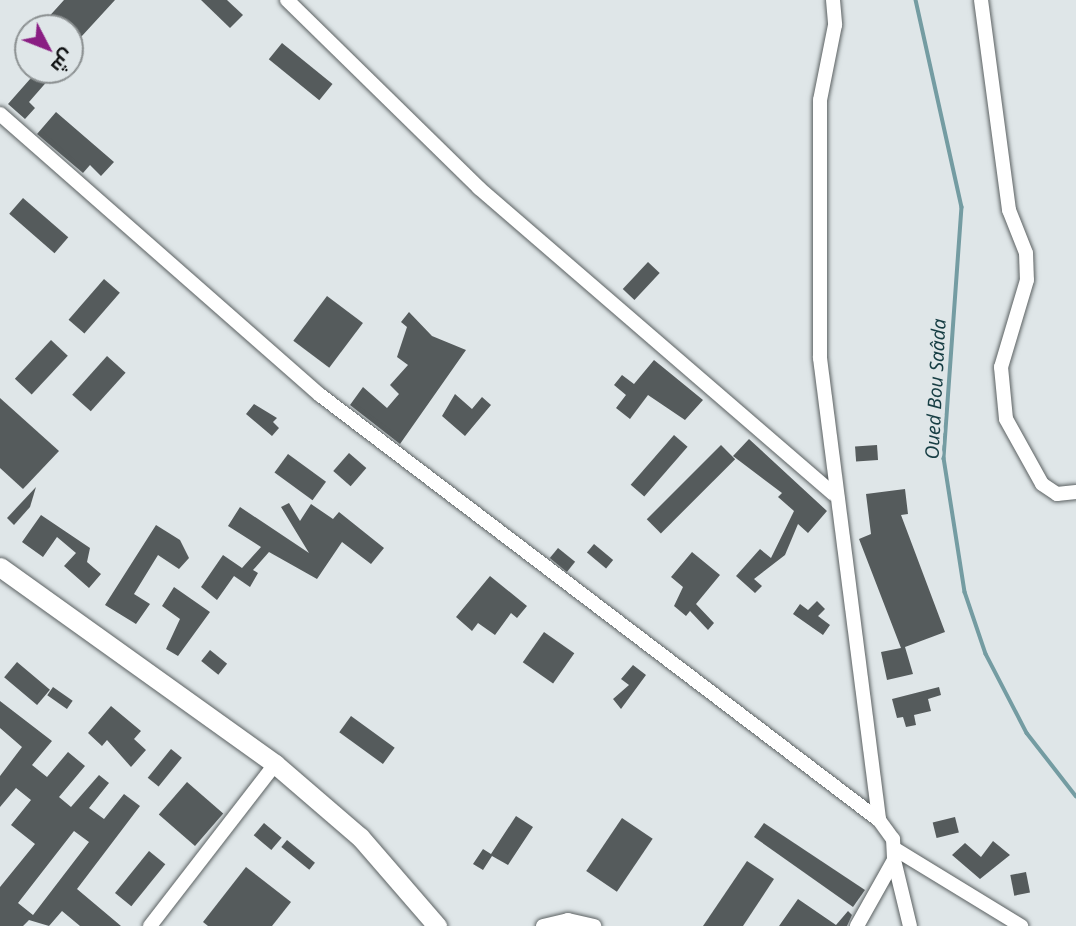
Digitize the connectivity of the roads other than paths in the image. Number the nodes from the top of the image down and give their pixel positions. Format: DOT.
graph roads {
  1 [pos="287,0"];
  2 [pos="833,0"];
  3 [pos="981,0"];
  4 [pos="0,114"];
  5 [pos="1076,492"];
  6 [pos="833,494"];
  7 [pos="0,567"];
  8 [pos="275,764"];
  9 [pos="879,820"];
  10 [pos="895,854"];
  11 [pos="150,926"];
  12 [pos="437,926"];
  13 [pos="543,926"];
  14 [pos="594,926"];
  15 [pos="857,926"];
  16 [pos="909,926"];
  17 [pos="1020,926"];
  1 -- 6 [label="street"];
  2 -- 6 [label="street"];
  3 -- 5 [label="street"];
  4 -- 9 [label="street"];
  6 -- 9 [label="street"];
  7 -- 8 [label="main road"];
  8 -- 11 [label="street"];
  8 -- 12 [label="main road"];
  9 -- 10 [label="street"];
  10 -- 15 [label="street"];
  10 -- 16 [label="street"];
  10 -- 17 [label="street"];
  13 -- 14 [label="street"];
}
